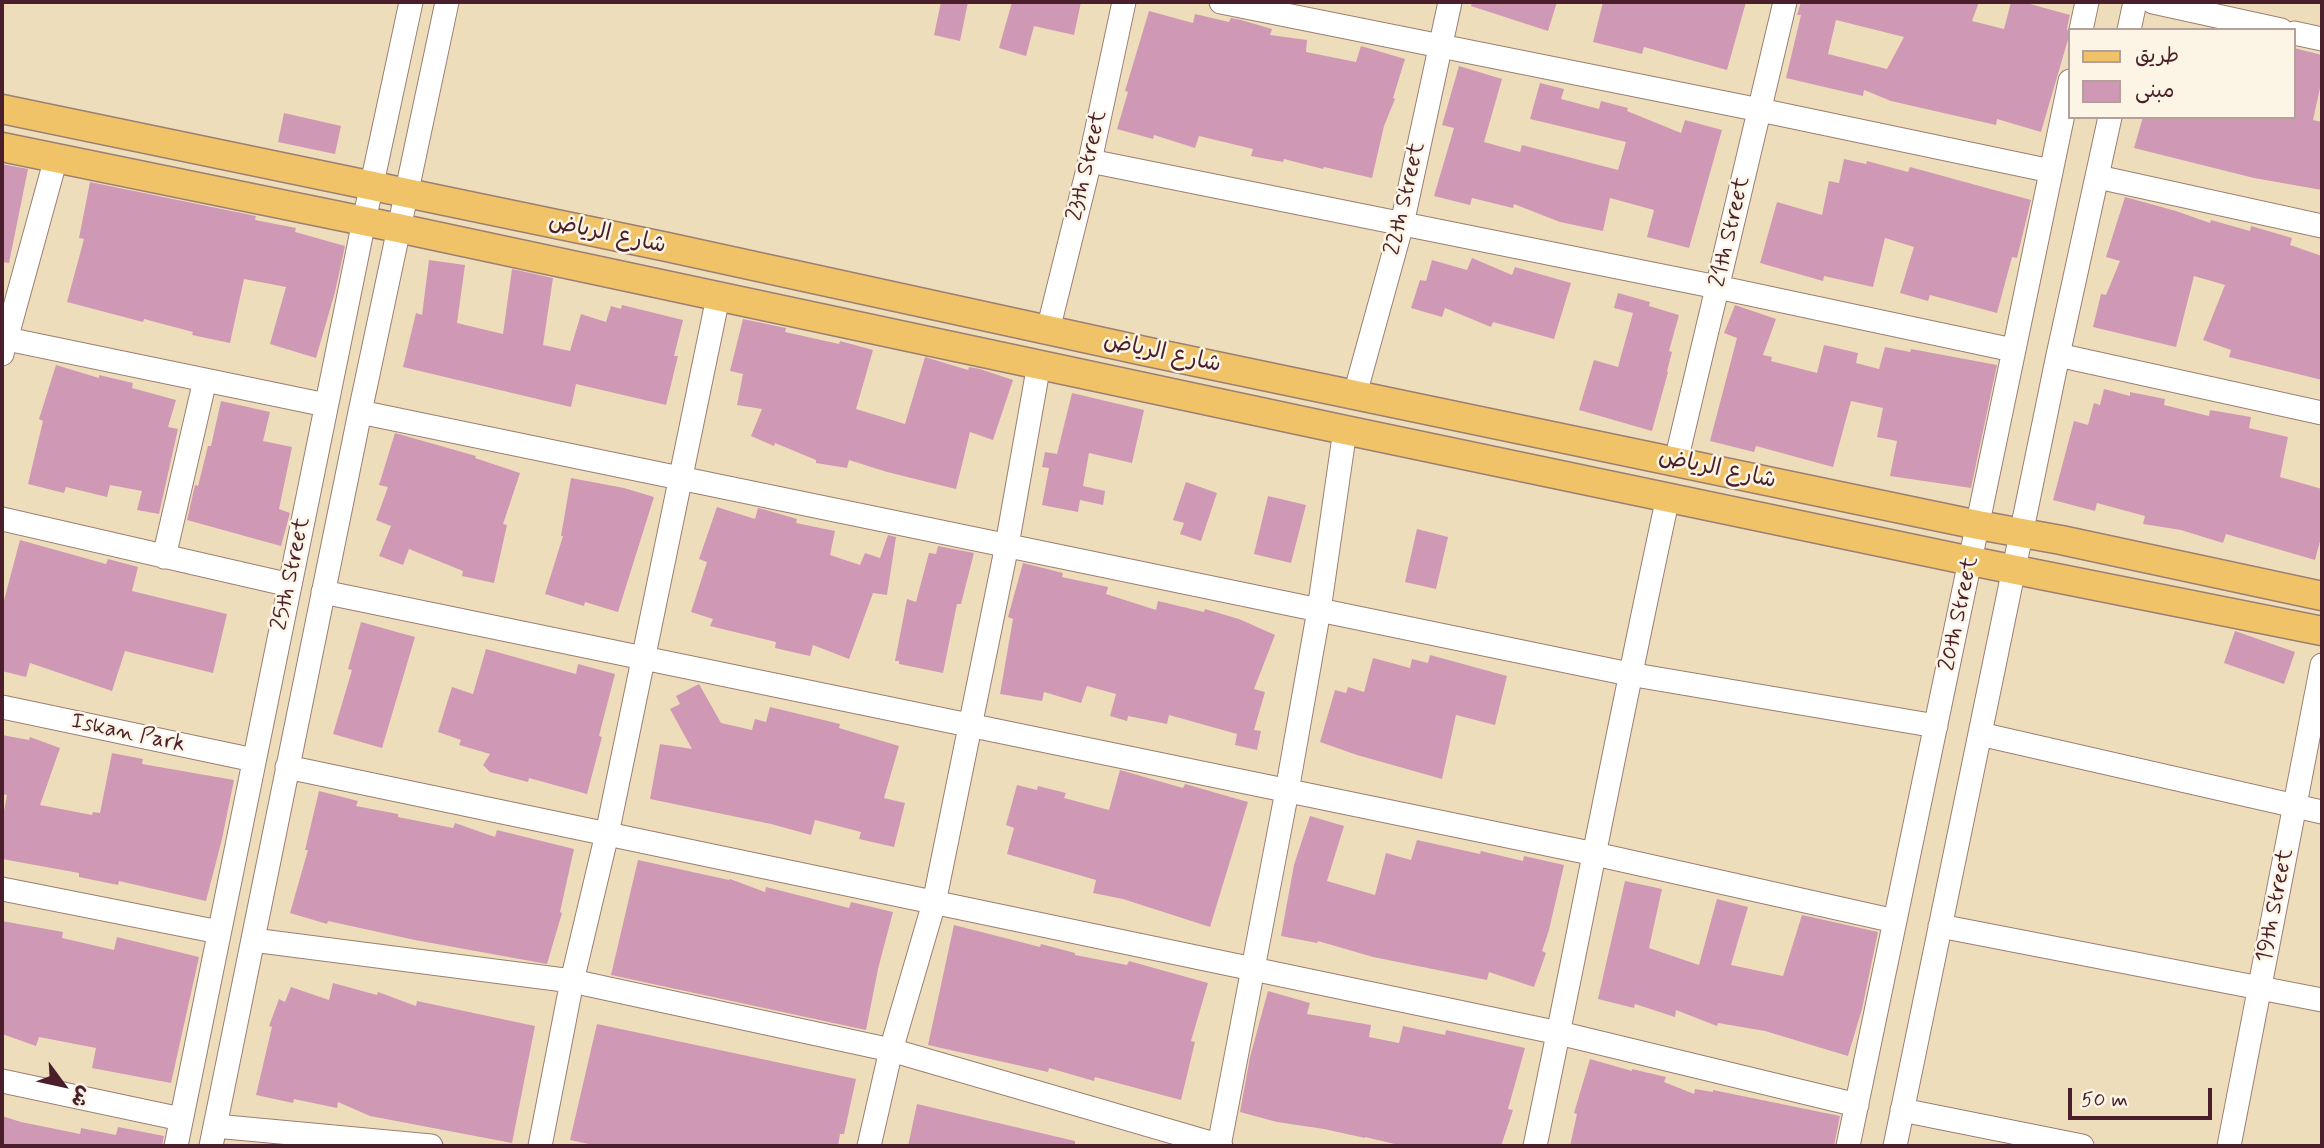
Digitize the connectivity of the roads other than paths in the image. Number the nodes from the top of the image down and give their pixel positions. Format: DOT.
graph roads {
  1 [pos="411,2"];
  2 [pos="447,2"];
  3 [pos="1124,2"];
  4 [pos="1221,2"];
  5 [pos="1450,2"];
  6 [pos="1785,2"];
  7 [pos="2087,2"];
  8 [pos="2135,2"];
  9 [pos="2153,2"];
  10 [pos="2081,28"];
  11 [pos="2129,28"];
  12 [pos="2272,28"];
  13 [pos="2296,33"];
  14 [pos="2322,39"];
  15 [pos="1440,46"];
  16 [pos="2068,90"];
  17 [pos="2,109"];
  18 [pos="1760,110"];
  19 [pos="2110,119"];
  20 [pos="2,147"];
  21 [pos="56,158"];
  22 [pos="1090,161"];
  23 [pos="2051,171"];
  24 [pos="2098,177"];
  25 [pos="372,186"];
  26 [pos="406,193"];
  27 [pos="364,221"];
  28 [pos="1402,224"];
  29 [pos="2322,226"];
  30 [pos="398,228"];
  31 [pos="1717,287"];
  32 [pos="718,297"];
  33 [pos="1048,330"];
  34 [pos="3,343"];
  35 [pos="2013,350"];
  36 [pos="2058,355"];
  37 [pos="1039,364"];
  38 [pos="205,380"];
  39 [pos="1354,394"];
  40 [pos="326,405"];
  41 [pos="360,412"];
  42 [pos="2322,413"];
  43 [pos="1345,430"];
  44 [pos="1676,461"];
  45 [pos="679,478"];
  46 [pos="1668,497"];
  47 [pos="2,519"];
  48 [pos="1978,525"];
  49 [pos="2021,533"];
  50 [pos="1007,545"];
  51 [pos="164,556"];
  52 [pos="1971,561"];
  53 [pos="2014,568"];
  54 [pos="290,585"];
  55 [pos="323,592"];
  56 [pos="2322,596"];
  57 [pos="1319,610"];
  58 [pos="2322,631"];
  59 [pos="645,658"];
  60 [pos="2322,666"];
  61 [pos="1629,674"];
  62 [pos="2,707"];
  63 [pos="972,726"];
  64 [pos="1936,726"];
  65 [pos="1979,734"];
  66 [pos="254,760"];
  67 [pos="288,767"];
  68 [pos="1287,791"];
  69 [pos="2295,806"];
  70 [pos="2322,812"];
  71 [pos="607,834"];
  72 [pos="1595,854"];
  73 [pos="2,889"];
  74 [pos="934,903"];
  75 [pos="1895,922"];
  76 [pos="1940,926"];
  77 [pos="219,932"];
  78 [pos="253,940"];
  79 [pos="1253,970"];
  80 [pos="572,981"];
  81 [pos="2261,988"];
  82 [pos="2322,1000"];
  83 [pos="1559,1033"];
  84 [pos="891,1050"];
  85 [pos="2,1081"];
  86 [pos="1857,1105"];
  87 [pos="1902,1110"];
  88 [pos="181,1119"];
  89 [pos="213,1136"];
  90 [pos="176,1146"];
  91 [pos="431,1146"];
  92 [pos="540,1146"];
  93 [pos="869,1146"];
  94 [pos="1220,1146"];
  95 [pos="1535,1146"];
  96 [pos="1848,1146"];
  97 [pos="1895,1146"];
  98 [pos="2082,1146"];
  99 [pos="2229,1146"];
  1 -- 25 [label="street, 25th Street"];
  2 -- 26 [label="street, 25th Street"];
  3 -- 22 [label="street, 23th Street"];
  4 -- 15 [label="street"];
  5 -- 15 [label="street, 22th Street"];
  6 -- 18 [label="street, 21th Street"];
  7 -- 10 [label="street"];
  8 -- 11 [label="street"];
  9 -- 12 [label="street"];
  13 -- 14 [label="street"];
  15 -- 18 [label="street"];
  15 -- 28 [label="street, 22th Street"];
  16 -- 23 [label="street, 20th Street"];
  17 -- 25 [label="main road, شارع الرياض"];
  18 -- 23 [label="street"];
  18 -- 31 [label="street, 21th Street"];
  19 -- 24 [label="street, 20th Street"];
  20 -- 21 [label="main road, شارع الرياض"];
  21 -- 27 [label="main road, شارع الرياض"];
  21 -- 34 [label="street"];
  22 -- 28 [label="street"];
  22 -- 33 [label="street, 23th Street"];
  23 -- 35 [label="street, 20th Street"];
  24 -- 29 [label="street"];
  24 -- 36 [label="street, 20th Street"];
  25 -- 26 [label="main road, شارع الرياض"];
  25 -- 27 [label="street, 25th Street"];
  26 -- 30 [label="street, 25th Street"];
  26 -- 33 [label="main road, شارع الرياض"];
  27 -- 30 [label="main road, شارع الرياض"];
  27 -- 40 [label="street, 25th Street"];
  28 -- 31 [label="street"];
  28 -- 39 [label="street, 22th Street"];
  30 -- 32 [label="main road, شارع الرياض"];
  30 -- 41 [label="street, 25th Street"];
  31 -- 35 [label="street"];
  31 -- 44 [label="street, 21th Street"];
  32 -- 37 [label="main road, شارع الرياض"];
  32 -- 45 [label="street"];
  33 -- 39 [label="main road, شارع الرياض"];
  34 -- 38 [label="street"];
  35 -- 48 [label="street, 20th Street"];
  36 -- 42 [label="street"];
  36 -- 49 [label="street, 20th Street"];
  37 -- 43 [label="main road, شارع الرياض"];
  37 -- 50 [label="street"];
  38 -- 40 [label="street"];
  38 -- 51 [label="street"];
  39 -- 44 [label="main road, شارع الرياض"];
  40 -- 54 [label="street, 25th Street"];
  41 -- 45 [label="street"];
  41 -- 55 [label="street, 25th Street"];
  43 -- 46 [label="main road, شارع الرياض"];
  43 -- 57 [label="street"];
  44 -- 48 [label="main road, شارع الرياض"];
  45 -- 50 [label="street"];
  45 -- 59 [label="street"];
  46 -- 52 [label="main road, شارع الرياض"];
  46 -- 61 [label="street"];
  47 -- 51 [label="street"];
  48 -- 49 [label="main road, شارع الرياض"];
  48 -- 52 [label="street, 20th Street"];
  49 -- 53 [label="street, 20th Street"];
  49 -- 56 [label="main road, شارع الرياض"];
  50 -- 57 [label="street"];
  50 -- 63 [label="street"];
  51 -- 54 [label="street"];
  52 -- 53 [label="main road, شارع الرياض"];
  52 -- 64 [label="street, 20th Street"];
  53 -- 58 [label="main road, شارع الرياض"];
  53 -- 65 [label="street, 20th Street"];
  54 -- 66 [label="street, 25th Street"];
  55 -- 59 [label="street"];
  55 -- 67 [label="street, 25th Street"];
  57 -- 61 [label="street"];
  57 -- 68 [label="street"];
  59 -- 63 [label="street"];
  59 -- 71 [label="street"];
  60 -- 69 [label="street, 19th Street"];
  61 -- 64 [label="street"];
  61 -- 72 [label="street"];
  62 -- 66 [label="street, Iskan Park"];
  63 -- 68 [label="street"];
  63 -- 74 [label="street"];
  64 -- 75 [label="street, 20th Street"];
  65 -- 69 [label="street"];
  65 -- 76 [label="street, 20th Street"];
  66 -- 77 [label="street, 25th Street"];
  67 -- 71 [label="street"];
  67 -- 78 [label="street, 25th Street"];
  68 -- 72 [label="street"];
  68 -- 79 [label="street"];
  69 -- 70 [label="street"];
  69 -- 81 [label="street, 19th Street"];
  71 -- 74 [label="street"];
  71 -- 80 [label="street"];
  72 -- 75 [label="street"];
  72 -- 83 [label="street"];
  73 -- 77 [label="street"];
  74 -- 79 [label="street"];
  74 -- 84 [label="street"];
  75 -- 86 [label="street, 20th Street"];
  76 -- 81 [label="street"];
  76 -- 87 [label="street, 20th Street"];
  77 -- 88 [label="street, 25th Street"];
  78 -- 80 [label="street"];
  78 -- 89 [label="street, 25th Street"];
  79 -- 83 [label="street"];
  79 -- 94 [label="street"];
  80 -- 84 [label="street"];
  80 -- 92 [label="street"];
  81 -- 82 [label="street"];
  81 -- 99 [label="street, 19th Street"];
  83 -- 86 [label="street"];
  83 -- 95 [label="street"];
  84 -- 93 [label="street"];
  84 -- 94 [label="street"];
  85 -- 88 [label="street"];
  86 -- 96 [label="street, 20th Street"];
  87 -- 97 [label="street, 20th Street"];
  87 -- 98 [label="street"];
  88 -- 90 [label="street, 25th Street"];
  89 -- 91 [label="street"];
}
